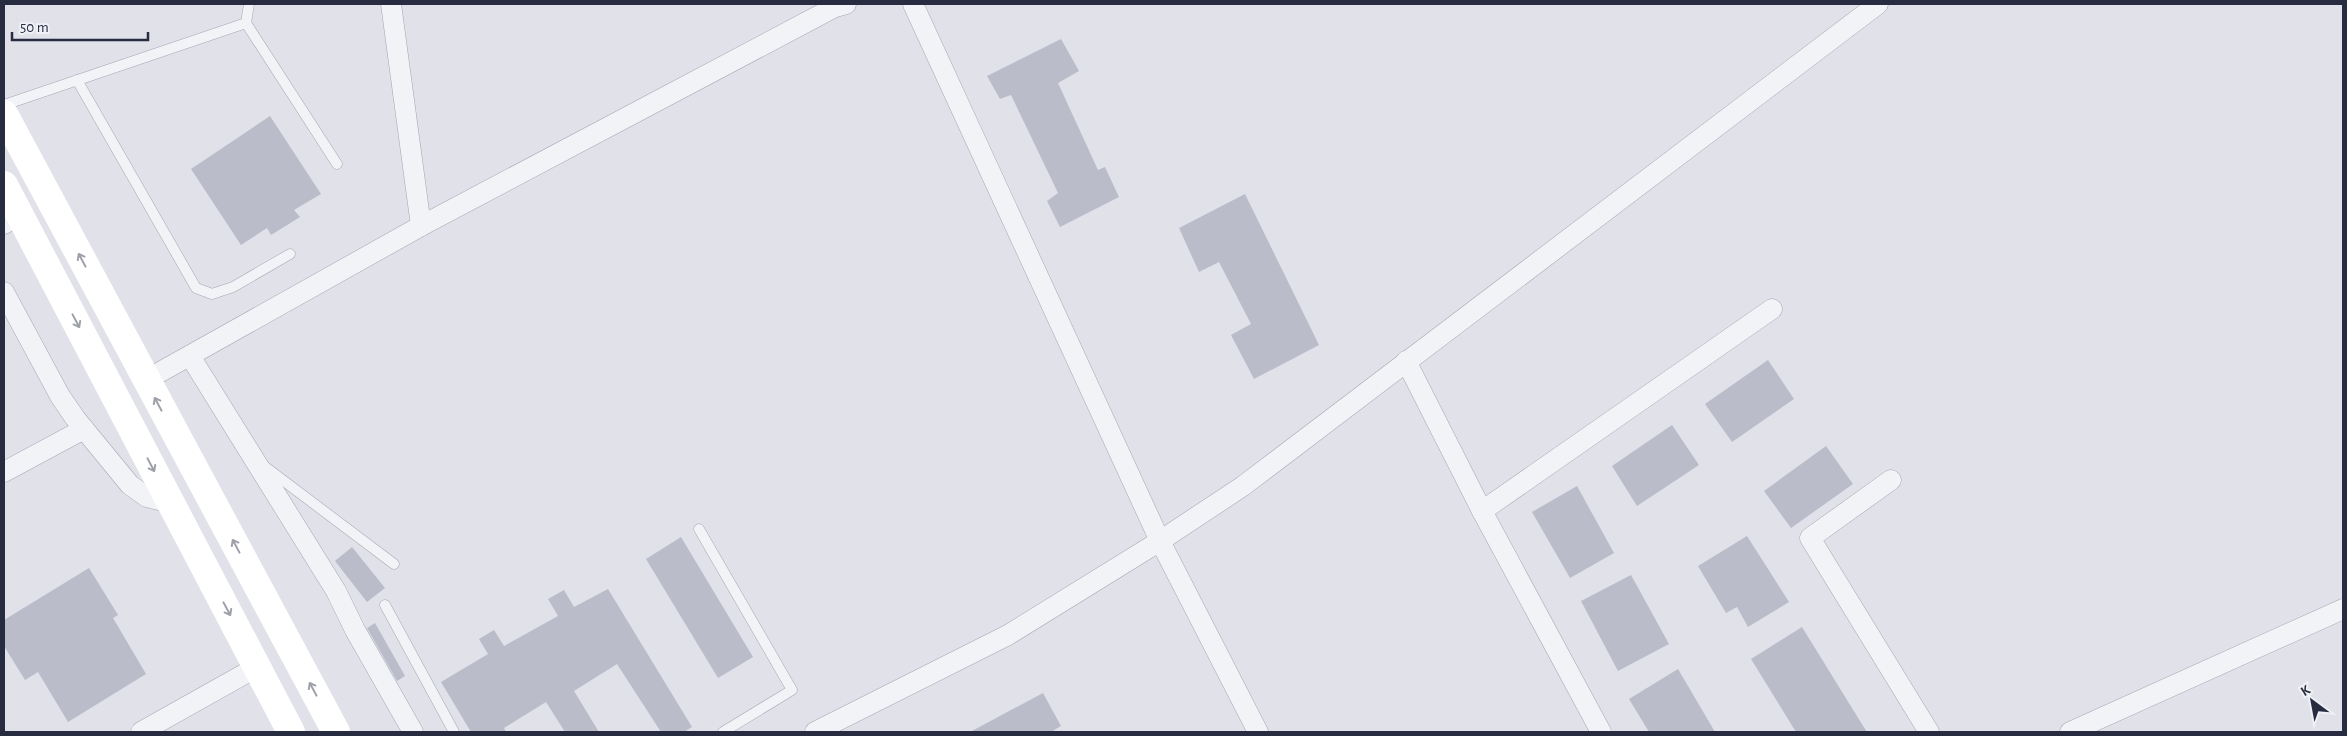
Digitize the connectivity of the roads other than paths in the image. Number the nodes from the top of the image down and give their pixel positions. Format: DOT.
graph roads {
  1 [pos="249,4"];
  2 [pos="391,4"];
  3 [pos="913,4"];
  4 [pos="1878,4"];
  5 [pos="839,5"];
  6 [pos="246,23"];
  7 [pos="77,80"];
  8 [pos="4,105"];
  9 [pos="4,114"];
  10 [pos="337,164"];
  11 [pos="4,185"];
  12 [pos="11,219"];
  13 [pos="421,226"];
  14 [pos="290,254"];
  15 [pos="4,292"];
  16 [pos="1772,309"];
  17 [pos="190,356"];
  18 [pos="1406,360"];
  19 [pos="146,380"];
  20 [pos="84,429"];
  21 [pos="252,456"];
  22 [pos="4,472"];
  23 [pos="1891,480"];
  24 [pos="171,503"];
  25 [pos="1482,511"];
  26 [pos="699,529"];
  27 [pos="1160,541"];
  28 [pos="394,564"];
  29 [pos="385,605"];
  30 [pos="2343,609"];
  31 [pos="257,667"];
  32 [pos="141,732"];
  33 [pos="291,732"];
  34 [pos="336,732"];
  35 [pos="413,732"];
  36 [pos="454,732"];
  37 [pos="723,732"];
  38 [pos="815,732"];
  39 [pos="1258,732"];
  40 [pos="1601,732"];
  41 [pos="1929,732"];
  42 [pos="2070,732"];
  1 -- 6 [label="lane"];
  2 -- 13 [label="street"];
  3 -- 27 [label="street"];
  4 -- 18 [label="street"];
  5 -- 13 [label="street"];
  6 -- 7 [label="lane"];
  6 -- 10 [label="lane"];
  7 -- 8 [label="lane"];
  7 -- 14 [label="lane"];
  19 -- 9 [label="main road, one-way"];
  11 -- 12 [label="main road"];
  12 -- 24 [label="main road, one-way"];
  13 -- 17 [label="street"];
  15 -- 20 [label="street"];
  16 -- 25 [label="street"];
  17 -- 19 [label="street"];
  17 -- 21 [label="street"];
  18 -- 25 [label="street"];
  18 -- 27 [label="street"];
  34 -- 19 [label="main road, one-way"];
  20 -- 22 [label="street"];
  20 -- 24 [label="street"];
  21 -- 28 [label="lane"];
  21 -- 35 [label="street"];
  23 -- 41 [label="street"];
  24 -- 31 [label="main road, one-way"];
  25 -- 40 [label="street"];
  26 -- 37 [label="lane"];
  27 -- 38 [label="street"];
  27 -- 39 [label="street"];
  29 -- 36 [label="lane"];
  30 -- 42 [label="street"];
  31 -- 32 [label="street"];
  31 -- 33 [label="main road"];
}
